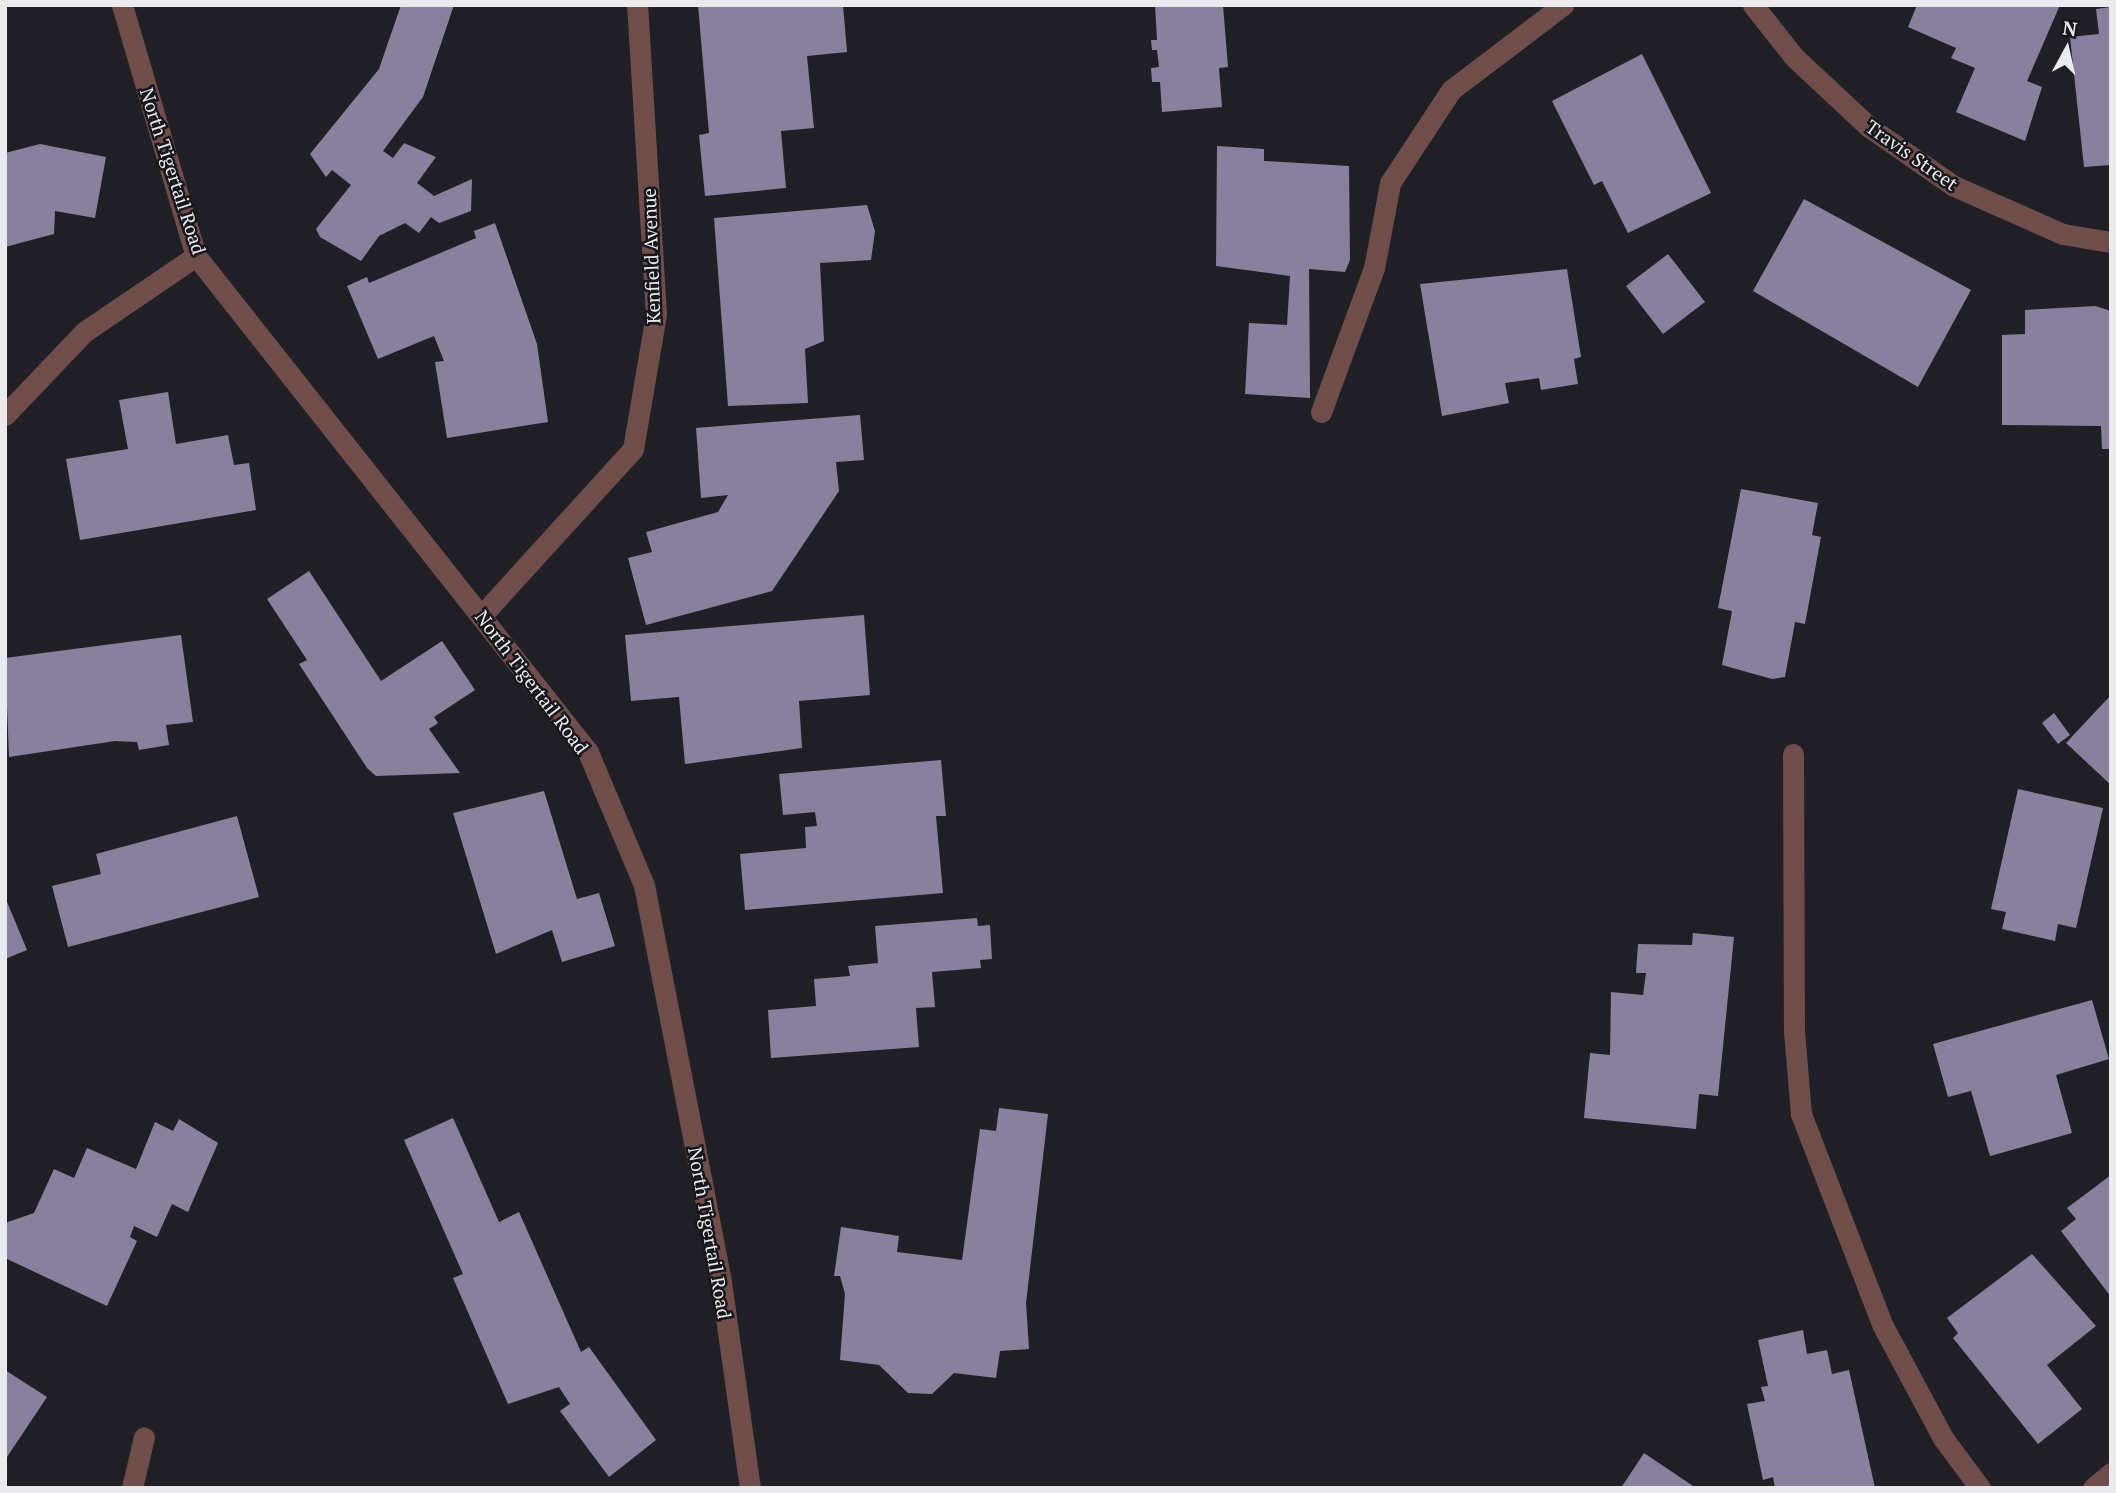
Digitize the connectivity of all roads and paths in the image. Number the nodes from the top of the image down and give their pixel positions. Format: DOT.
graph roads {
  1 [pos="122,5"];
  2 [pos="637,5"];
  3 [pos="1563,5"];
  4 [pos="1753,5"];
  5 [pos="2111,242"];
  6 [pos="196,256"];
  7 [pos="1321,412"];
  8 [pos="5,415"];
  9 [pos="482,615"];
  10 [pos="1793,754"];
  11 [pos="144,1437"];
  12 [pos="2111,1473"];
  13 [pos="132,1488"];
  14 [pos="750,1488"];
  15 [pos="1980,1488"];
  16 [pos="2093,1488"];
  1 -- 6 [label="street, North Tigertail Road"];
  2 -- 9 [label="street, Kenfield Avenue"];
  3 -- 7 [label="street"];
  4 -- 5 [label="street, Travis Street"];
  6 -- 8 [label="street"];
  6 -- 9 [label="street, North Tigertail Road"];
  9 -- 14 [label="street, North Tigertail Road"];
  10 -- 15 [label="street"];
  11 -- 13 [label="street"];
  12 -- 16 [label="street"];
}
